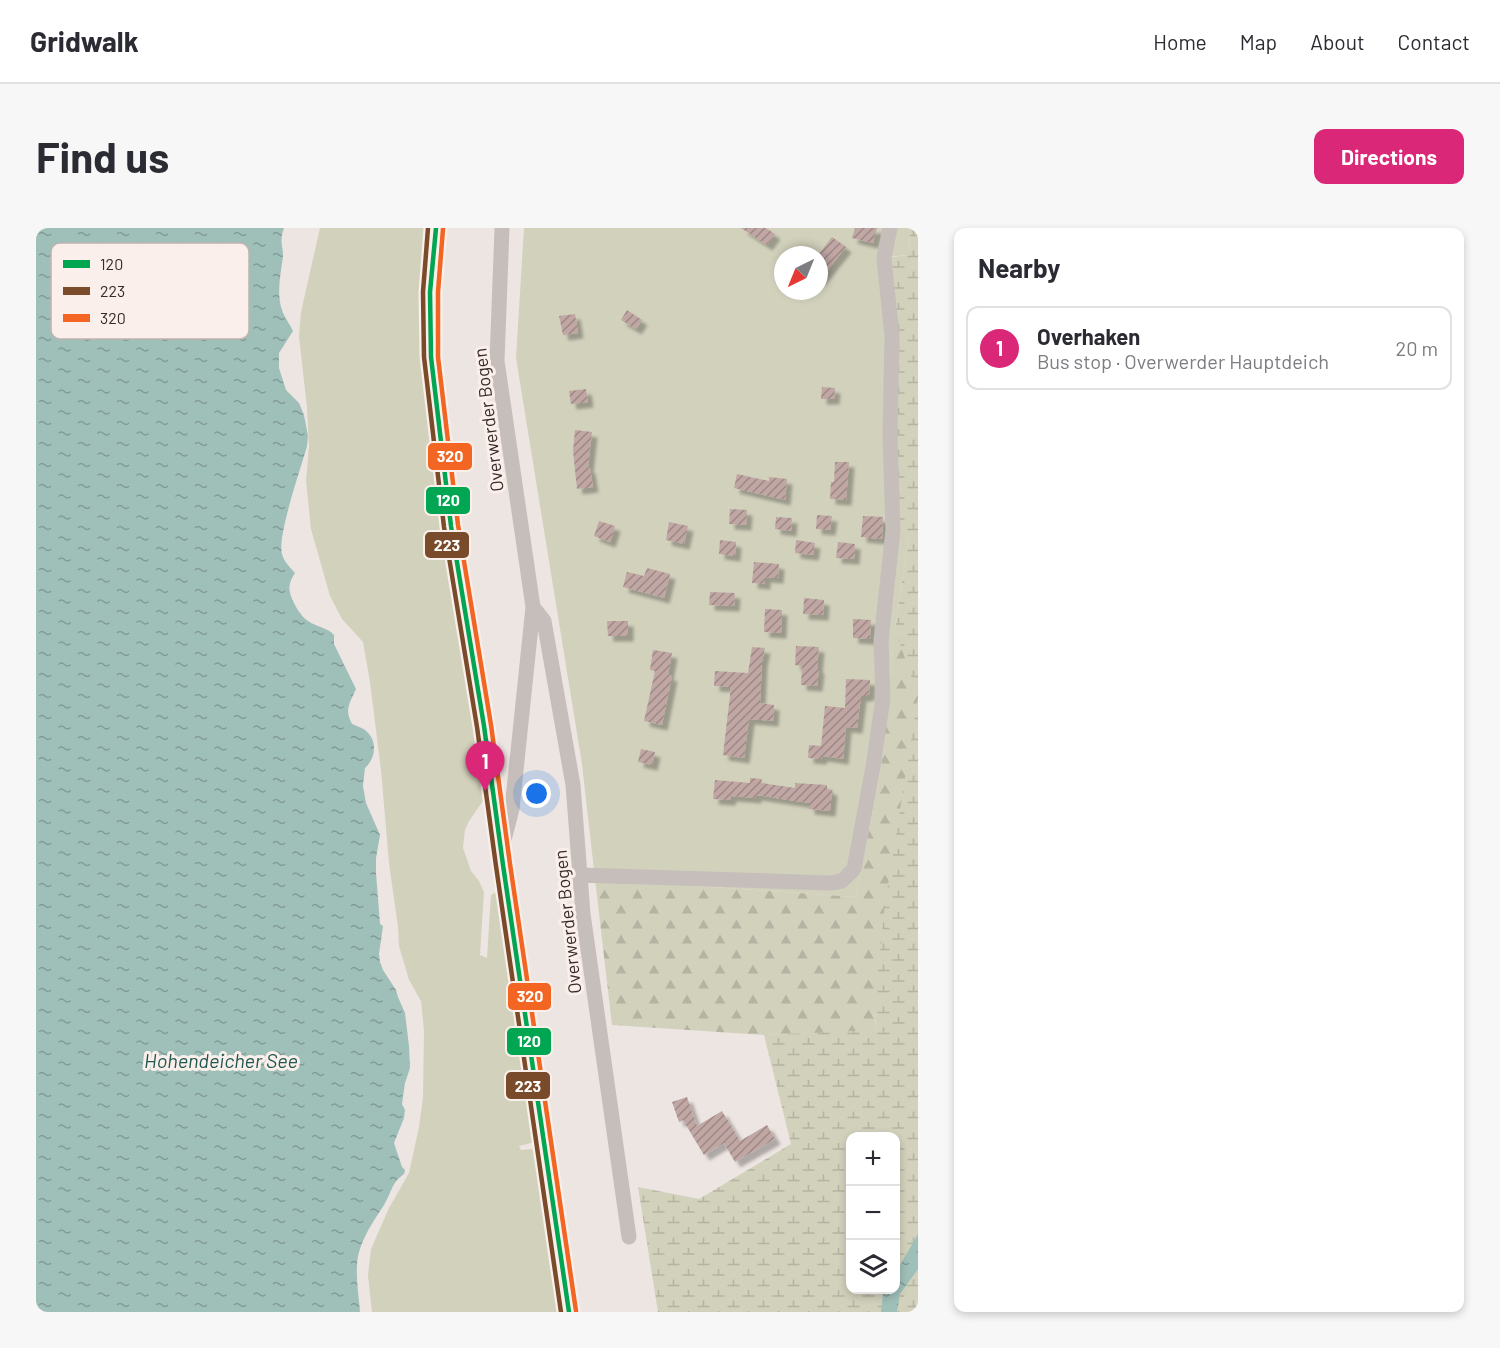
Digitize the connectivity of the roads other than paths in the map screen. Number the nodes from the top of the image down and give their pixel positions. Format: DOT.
graph roads {
  1 [pos="436,228"];
  2 [pos="502,228"];
  3 [pos="890,228"];
  4 [pos="533,607"];
  5 [pos="501,853"];
  6 [pos="580,875"];
  7 [pos="629,1237"];
  8 [pos="569,1312"];
  1 -- 5 [label="street"];
  2 -- 4 [label="street, Overwerder Bogen"];
  3 -- 6 [label="street"];
  4 -- 5 [label="street, Overwerder Bogen"];
  4 -- 6 [label="street, Overwerder Bogen"];
  5 -- 8 [label="street"];
  6 -- 7 [label="street, Overwerder Bogen"];
}
